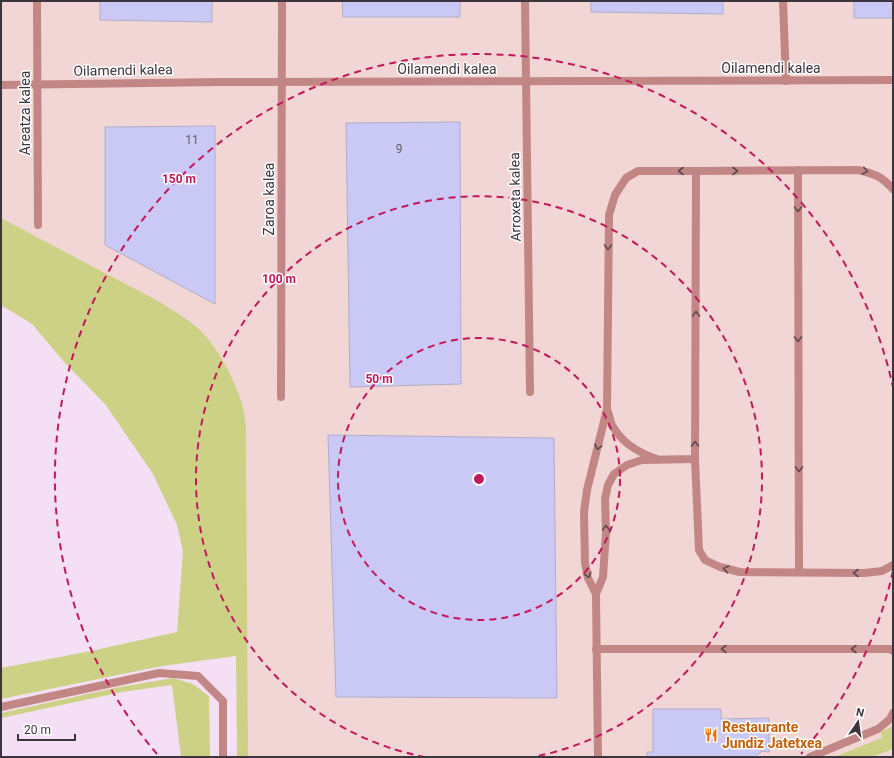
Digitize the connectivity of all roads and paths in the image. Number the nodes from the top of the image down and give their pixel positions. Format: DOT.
graph roads {
  1 [pos="37,1"];
  2 [pos="282,1"];
  3 [pos="525,1"];
  4 [pos="783,1"];
  5 [pos="893,80"];
  6 [pos="527,81"];
  7 [pos="786,81"];
  8 [pos="281,83"];
  9 [pos="1,84"];
  10 [pos="38,84"];
  11 [pos="798,170"];
  12 [pos="696,171"];
  13 [pos="893,189"];
  14 [pos="38,225"];
  15 [pos="530,392"];
  16 [pos="281,397"];
  17 [pos="607,409"];
  18 [pos="657,459"];
  19 [pos="695,459"];
  20 [pos="893,565"];
  21 [pos="799,572"];
  22 [pos="596,594"];
  23 [pos="596,649"];
  24 [pos="893,651"];
  25 [pos="1,707"];
  26 [pos="893,713"];
  27 [pos="223,757"];
  28 [pos="598,757"];
  29 [pos="810,757"];
  1 -- 10 [label="street, Areatza kalea"];
  2 -- 8 [label="street, Zaroa kalea"];
  3 -- 6 [label="street, Arroxeta kalea"];
  4 -- 7 [label="street"];
  5 -- 7 [label="street, Oilamendi kalea"];
  6 -- 7 [label="street, Oilamendi kalea"];
  6 -- 8 [label="street, Oilamendi kalea"];
  6 -- 15 [label="street, Arroxeta kalea"];
  8 -- 10 [label="street, Oilamendi kalea"];
  8 -- 16 [label="street, Zaroa kalea"];
  9 -- 10 [label="street, Oilamendi kalea"];
  10 -- 14 [label="street, Areatza kalea"];
  12 -- 11 [label="street, one-way"];
  11 -- 13 [label="street, one-way"];
  11 -- 21 [label="street, one-way"];
  12 -- 17 [label="street, one-way"];
  19 -- 12 [label="street, one-way"];
  17 -- 18 [label="street"];
  17 -- 22 [label="street, one-way"];
  18 -- 19 [label="street"];
  22 -- 18 [label="street, one-way"];
  21 -- 19 [label="street, one-way"];
  20 -- 21 [label="street, one-way"];
  22 -- 23 [label="street"];
  24 -- 23 [label="street, one-way"];
  23 -- 28 [label="street"];
  25 -- 27 [label="street"];
  26 -- 29 [label="street"];
}
